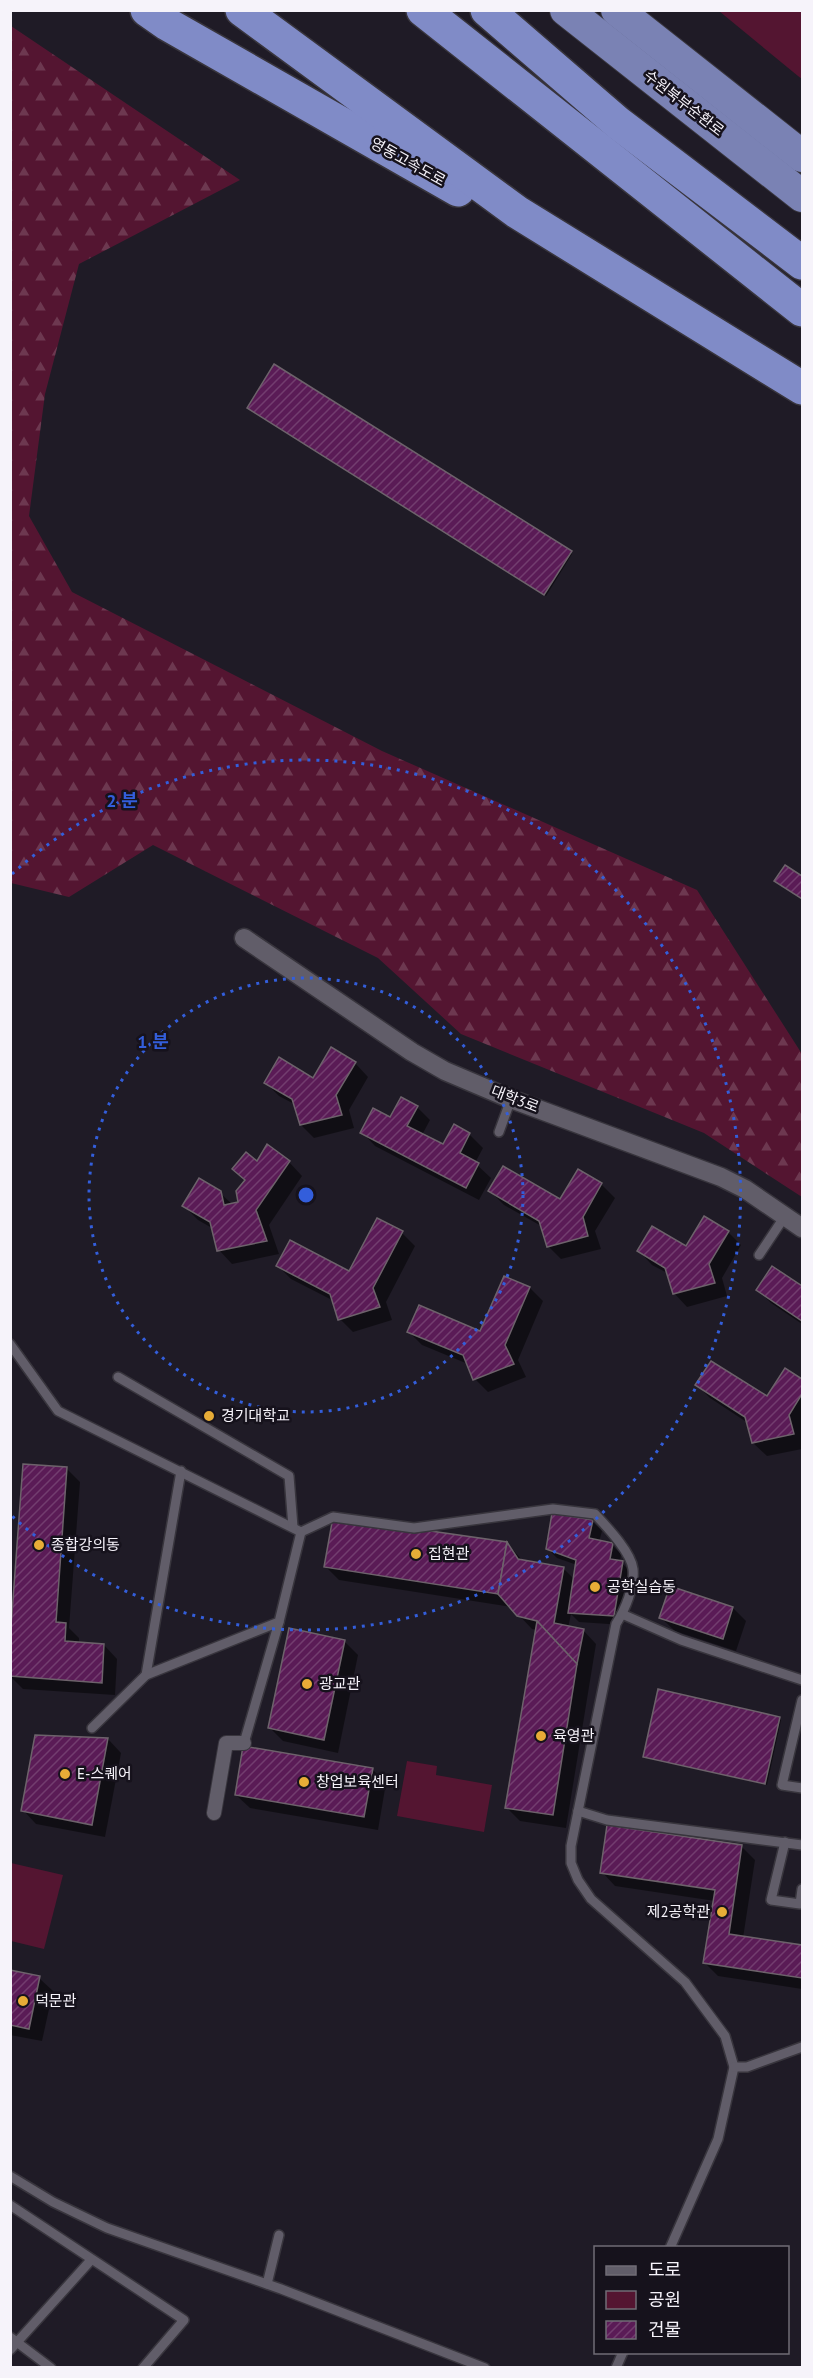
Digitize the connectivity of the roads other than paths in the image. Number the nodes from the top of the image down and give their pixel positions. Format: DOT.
graph roads {
  1 [pos="147,10"];
  2 [pos="242,10"];
  3 [pos="423,10"];
  4 [pos="487,10"];
  5 [pos="566,10"];
  6 [pos="617,10"];
  7 [pos="802,156"];
  8 [pos="802,196"];
  9 [pos="802,263"];
  10 [pos="673,308"];
  11 [pos="802,310"];
  12 [pos="802,388"];
  13 [pos="244,938"];
  14 [pos="511,1099"];
  15 [pos="499,1132"];
  16 [pos="784,1216"];
  17 [pos="802,1228"];
  18 [pos="759,1255"];
  19 [pos="10,1344"];
  20 [pos="118,1377"];
  21 [pos="181,1471"];
  22 [pos="297,1529"];
  23 [pos="622,1614"];
  24 [pos="279,1622"];
  25 [pos="146,1675"];
  26 [pos="802,1680"];
  27 [pos="802,1700"];
  28 [pos="92,1728"];
  29 [pos="244,1743"];
  30 [pos="802,1788"];
  31 [pos="578,1811"];
  32 [pos="214,1813"];
  33 [pos="786,1842"];
  34 [pos="802,1845"];
  35 [pos="802,1889"];
  36 [pos="802,2047"];
  37 [pos="734,2067"];
  38 [pos="10,2176"];
  39 [pos="10,2205"];
  40 [pos="279,2235"];
  41 [pos="670,2246"];
  42 [pos="91,2259"];
  43 [pos="267,2284"];
  44 [pos="14,2339"];
  45 [pos="10,2350"];
  46 [pos="51,2367"];
  47 [pos="143,2367"];
  48 [pos="485,2367"];
  1 -- 10 [label="highway, 영동고속도로"];
  2 -- 10 [label="highway, 영동고속도로"];
  3 -- 11 [label="highway"];
  4 -- 9 [label="highway"];
  5 -- 8 [label="highway, 수원북부순환로"];
  6 -- 7 [label="highway, 수원북부순환로"];
  10 -- 12 [label="highway, 영동고속도로"];
  13 -- 14 [label="street, 대학3로"];
  14 -- 15 [label="lane"];
  14 -- 16 [label="street, 대학3로"];
  16 -- 17 [label="street, 대학3로"];
  16 -- 18 [label="lane"];
  19 -- 21 [label="lane"];
  20 -- 22 [label="lane"];
  21 -- 22 [label="lane"];
  21 -- 25 [label="lane"];
  22 -- 23 [label="lane"];
  22 -- 24 [label="lane"];
  23 -- 26 [label="lane"];
  23 -- 31 [label="lane"];
  24 -- 25 [label="lane"];
  24 -- 29 [label="lane"];
  25 -- 28 [label="lane"];
  27 -- 30 [label="lane"];
  29 -- 32 [label="street"];
  31 -- 33 [label="lane"];
  31 -- 37 [label="lane"];
  33 -- 34 [label="lane"];
  33 -- 35 [label="lane"];
  36 -- 37 [label="lane"];
  37 -- 41 [label="lane"];
  38 -- 43 [label="lane"];
  39 -- 42 [label="lane"];
  40 -- 43 [label="lane"];
  42 -- 44 [label="lane"];
  42 -- 47 [label="lane"];
  43 -- 48 [label="lane"];
  44 -- 45 [label="lane"];
  44 -- 46 [label="lane"];
}
